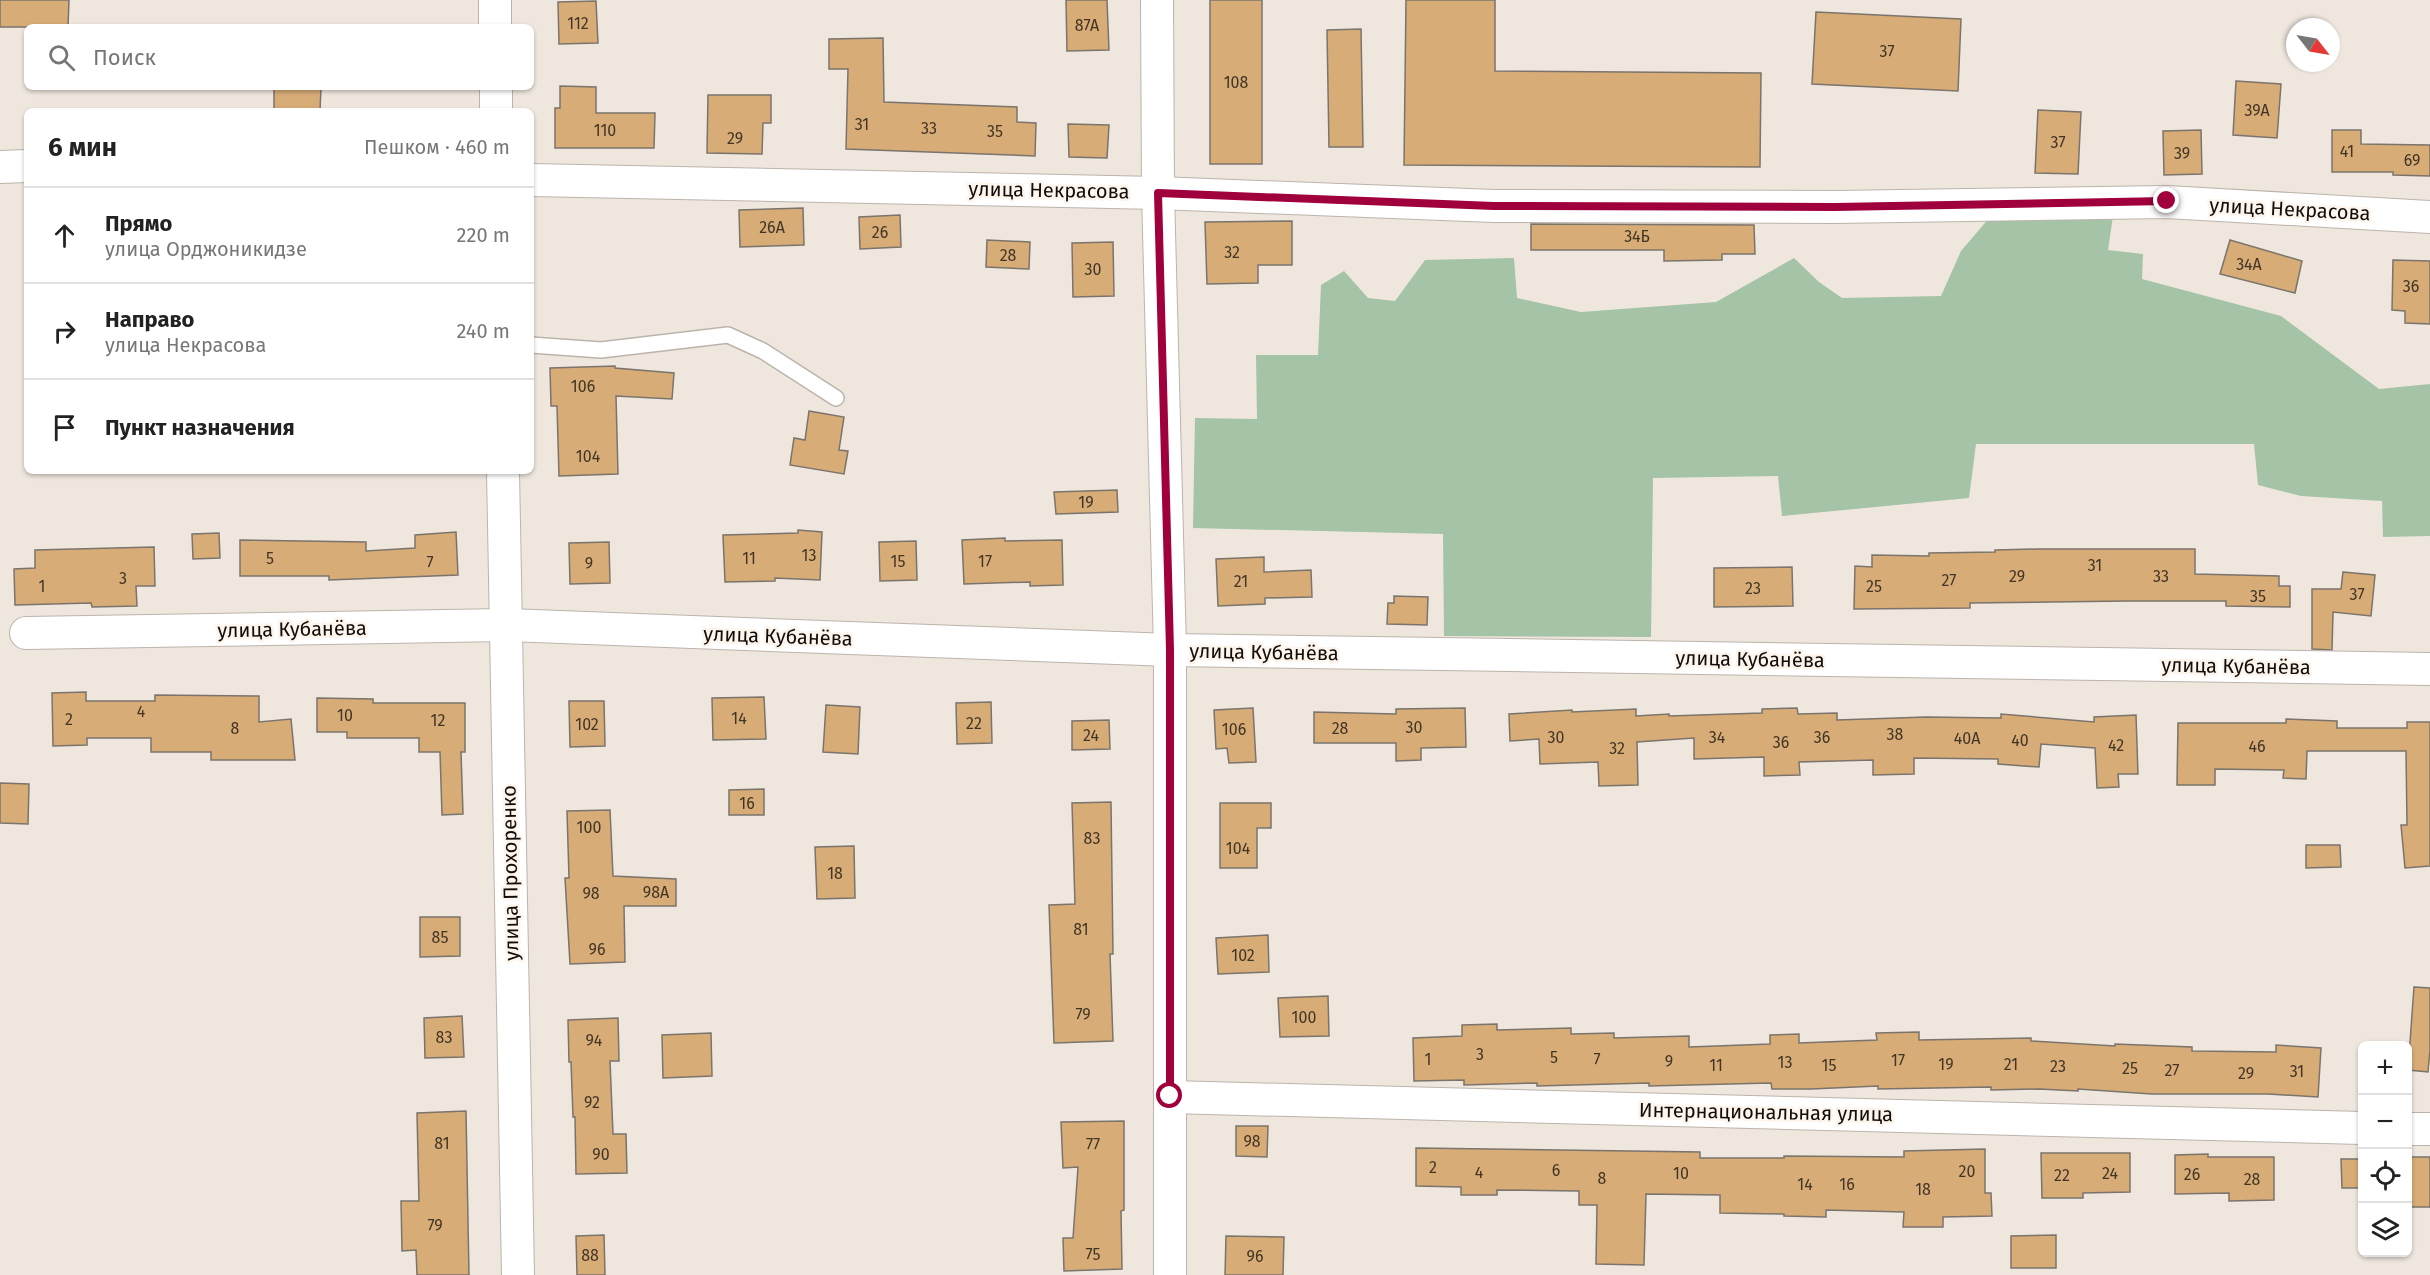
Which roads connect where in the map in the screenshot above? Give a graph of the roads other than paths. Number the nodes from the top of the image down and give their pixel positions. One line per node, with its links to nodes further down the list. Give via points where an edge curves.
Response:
1 (495, 0): 3 (street)
2 (1157, 0): 9 (street)
3 (495, 24)
4 (495, 90): 5 (street)
5 (496, 108)
6 (0, 166): 7 (street)
7 (24, 166)
8 (534, 180): 9 (street, улица Некрасова)
9 (1158, 193): 10 (street, улица Некрасова, via 1494,206 1835,207 2167,201); 16 (street)
10 (2430, 217)
11 (534, 345): 12 (lane, via 601,350 728,335 763,351)
12 (836, 399)
13 (503, 474): 14 (street, улица Прохоренко)
14 (505, 625): 15 (street, улица Кубанёва); 16 (street, улица Кубанёва); 22 (street, улица Прохоренко)
15 (26, 633)
16 (1170, 650): 17 (street, улица Кубанёва); 18 (street)
17 (2430, 669)
18 (1170, 1096): 19 (street, Интернациональная улица); 23 (street)
19 (2358, 1128)
20 (2412, 1129): 21 (street)
21 (2430, 1129)
22 (518, 1275)
23 (1170, 1275)

